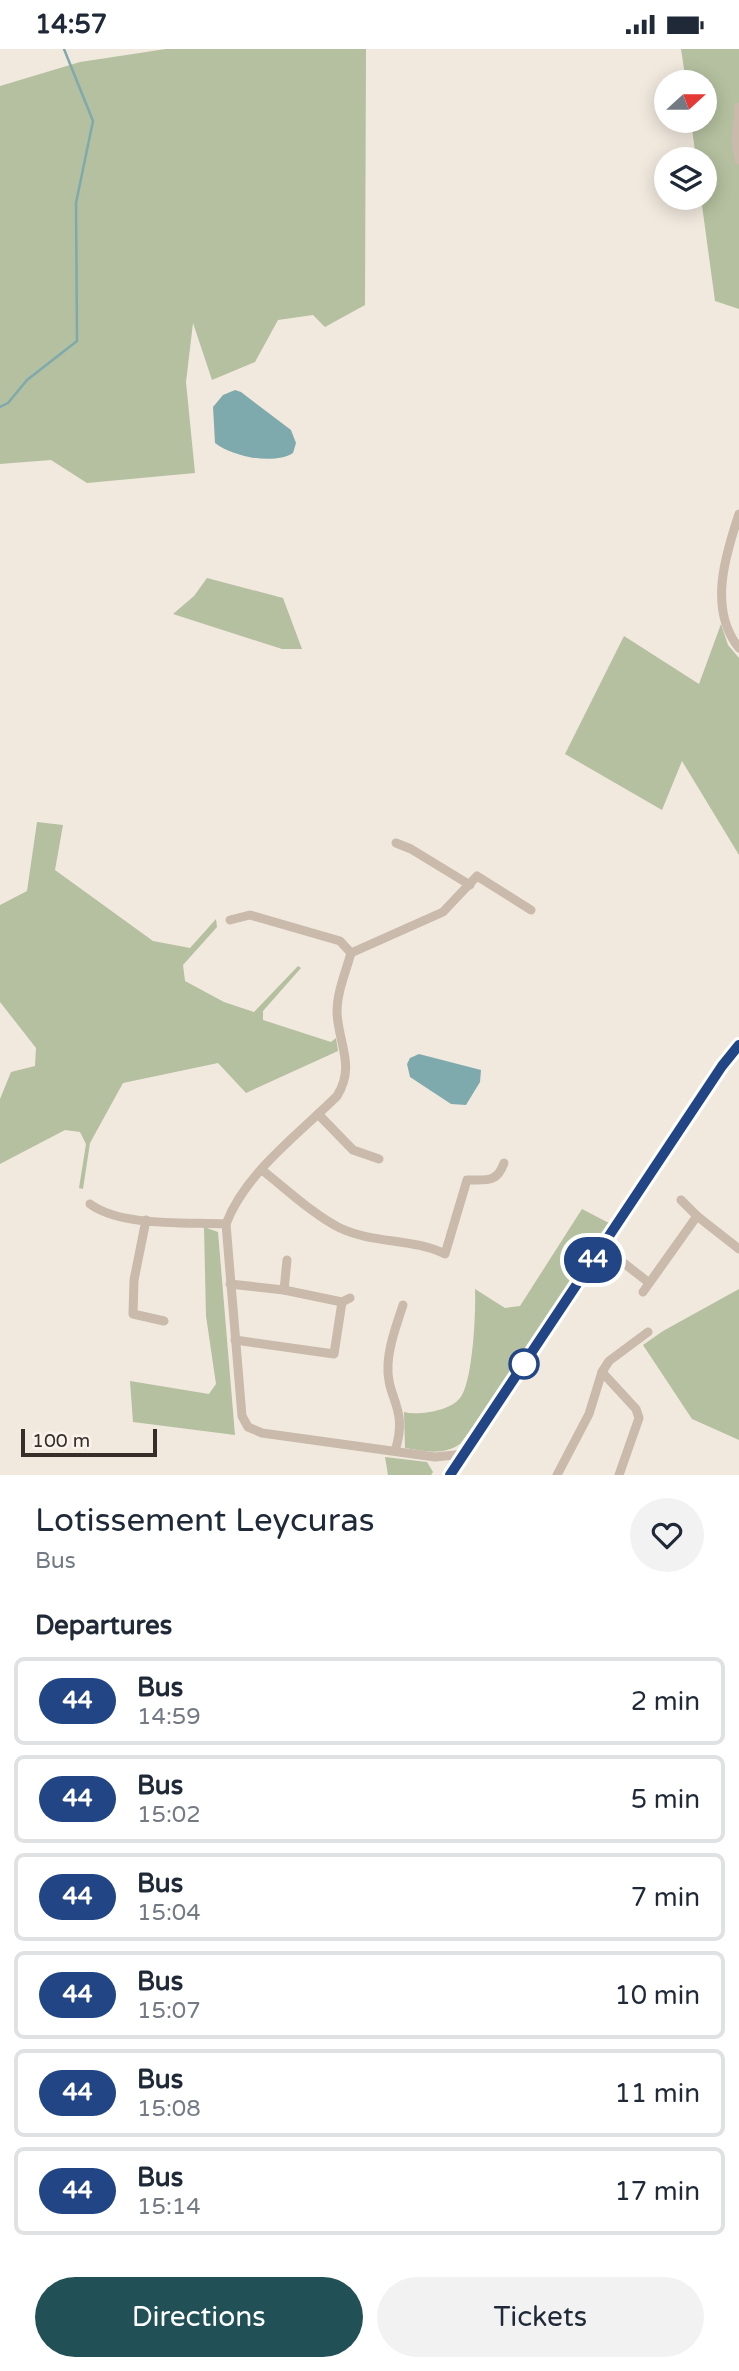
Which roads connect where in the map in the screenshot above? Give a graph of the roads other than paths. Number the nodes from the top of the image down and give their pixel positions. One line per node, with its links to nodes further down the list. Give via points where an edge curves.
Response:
1 (739, 107): 2 (street)
2 (739, 160)
3 (739, 514): 4 (street, via 724,569 722,602)
4 (739, 648)
5 (396, 843): 6 (street)
6 (470, 885): 7 (street, via 477,876); 9 (street, via 443,912)
7 (531, 910)
8 (230, 920): 9 (street, via 250,915 340,941)
9 (351, 953): 11 (street, via 337,1010 346,1051 344,1085)
10 (739, 1046): 20 (street)
11 (318, 1114): 12 (street, via 353,1150); 14 (street)
12 (379, 1159)
13 (504, 1163): 14 (street, via 493,1180 467,1180 445,1254 339,1228)
14 (262, 1170): 19 (street, via 235,1202)
15 (681, 1200): 17 (street)
16 (90, 1204): 18 (street, via 103,1214)
17 (696, 1216): 21 (street); 23 (street)
18 (146, 1220): 19 (street); 28 (street, via 134,1280 133,1314)
19 (226, 1224): 24 (street)
20 (602, 1246): 23 (street); 33 (street)
21 (739, 1249)
22 (286, 1260): 25 (street)
23 (648, 1282): 26 (street)
24 (230, 1284): 25 (street); 30 (street)
25 (284, 1290): 30 (street, via 346,1300 334,1354)
26 (643, 1291)
27 (403, 1305): 32 (street, via 388,1366 400,1413 401,1433)
28 (164, 1321)
29 (648, 1332): 31 (street, via 609,1361)
30 (235, 1340): 32 (street, via 242,1416 248,1427 262,1433)
31 (602, 1372): 36 (street, via 586,1422); 37 (street, via 639,1418)
32 (395, 1451): 34 (street)
33 (464, 1454): 34 (street); 35 (street)
34 (435, 1457): 35 (street)
35 (450, 1475)
36 (557, 1475)
37 (619, 1475)

